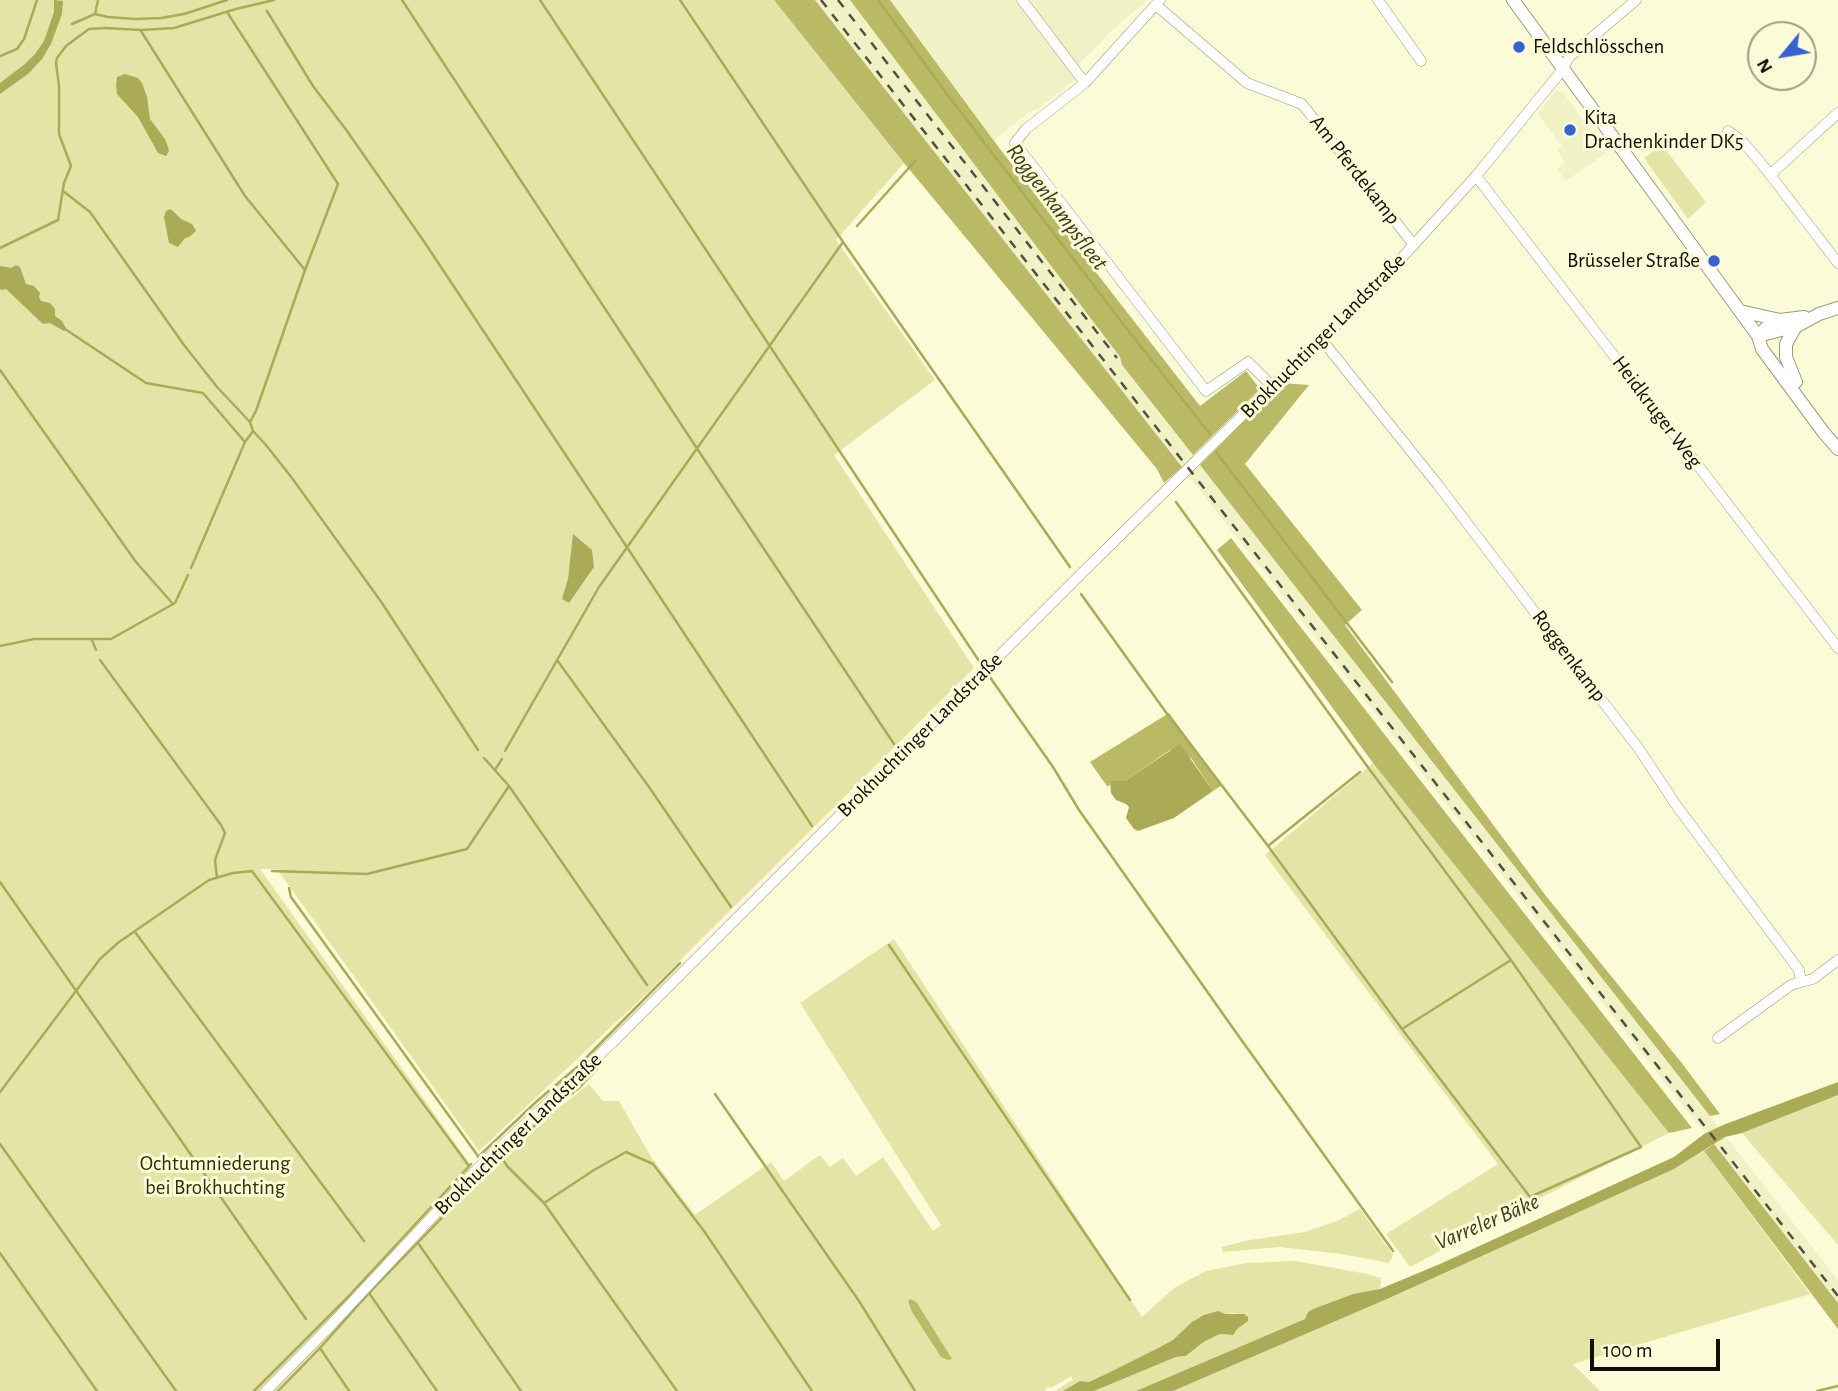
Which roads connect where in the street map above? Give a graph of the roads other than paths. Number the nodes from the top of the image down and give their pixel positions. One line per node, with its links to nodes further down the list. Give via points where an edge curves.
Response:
1 (1022, 0): 8 (street)
2 (1378, 0): 6 (street)
3 (1513, 0): 7 (main road)
4 (1636, 0): 7 (street, Brokhuchtinger Landstraße, via 1569,57)
5 (1158, 3): 8 (street); 13 (street, Am Pferdekamp, via 1247,83 1302,104)
6 (1421, 61)
7 (1563, 69): 12 (street, Brokhuchtinger Landstraße); 16 (main road)
8 (1086, 83): 23 (street, via 1026,128 1014,143 1206,391 1248,362)
9 (1838, 113): 11 (street)
10 (1728, 131): 11 (street)
11 (1771, 174): 14 (street)
12 (1476, 176): 13 (street, Brokhuchtinger Landstraße); 25 (street, Heidkruger Weg)
13 (1414, 245): 21 (street, Brokhuchtinger Landstraße)
14 (1838, 263)
15 (1838, 308): 17 (main road)
16 (1740, 311): 18 (main road); 20 (main road)
17 (1819, 314): 18 (main road); 19 (main road)
18 (1780, 320): 20 (main road)
19 (1797, 326): 20 (main road); 22 (main road, via 1786,344)
20 (1758, 336): 22 (main road); 24 (main road, via 1762,349)
21 (1322, 340): 23 (street, Brokhuchtinger Landstraße); 27 (street, Roggenkamp, via 1639,749 1799,970)
22 (1796, 382): 24 (main road)
23 (1272, 386): 29 (street, Brokhuchtinger Landstraße, via 620,1036 479,1167)
24 (1834, 444)
25 (1838, 648)
26 (1838, 961): 27 (street)
27 (1801, 982): 28 (street)
28 (1718, 1038)
29 (266, 1391)

